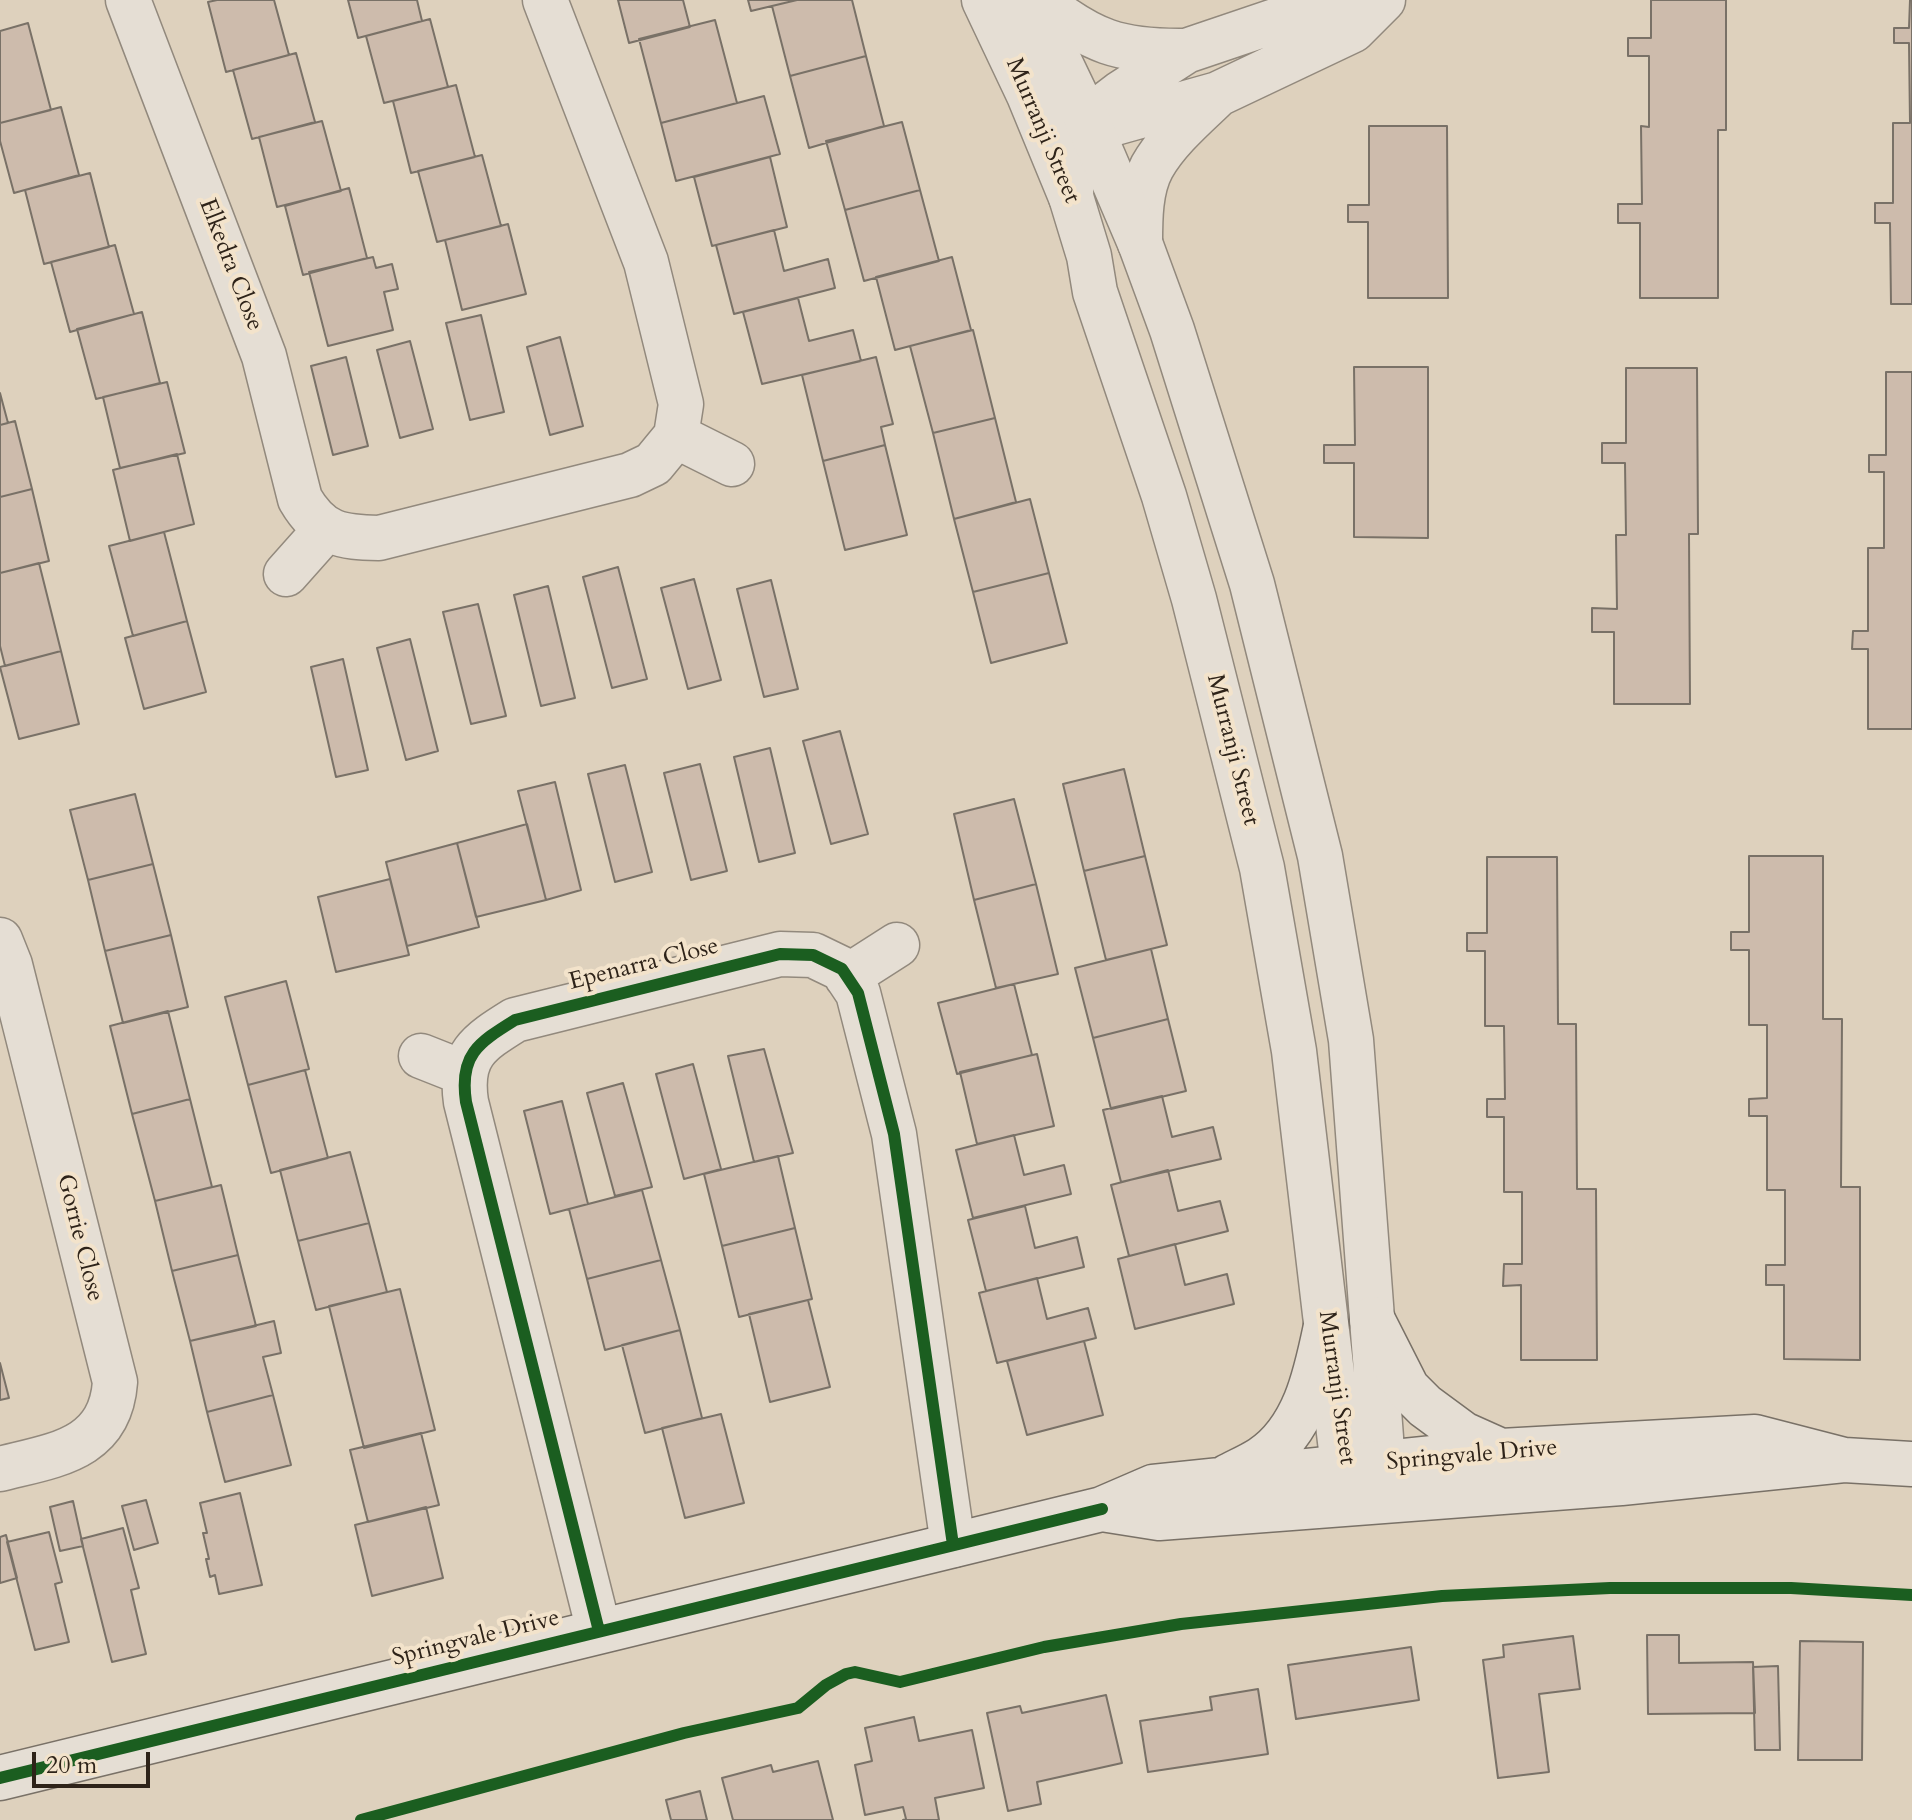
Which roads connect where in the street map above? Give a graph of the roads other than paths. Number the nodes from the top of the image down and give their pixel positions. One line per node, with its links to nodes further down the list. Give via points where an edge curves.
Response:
1 (128, 0): 16 (street, Elkedra Close, via 264,356 300,499)
2 (545, 0): 14 (street, via 646,262 681,404)
3 (984, 0): 10 (street, Murranji Street)
4 (1030, 0): 11 (street, Murranji Street)
5 (1039, 0): 8 (street, via 1103,43 1144,52)
6 (1337, 0): 8 (street)
7 (1383, 0): 9 (street, via 1353,30)
8 (1186, 51): 11 (street)
9 (1218, 94): 11 (street, via 1115,123); 13 (street, via 1182,128 1151,169 1141,207)
10 (1029, 95): 11 (street); 12 (street, Murranji Street)
11 (1087, 119): 12 (street, via 1072,160); 13 (street, Murranji Street)
12 (1071, 197): 24 (street, Murranji Street, via 1095,292 1194,599 1262,868 1294,1051)
13 (1140, 243): 23 (street, Murranji Street, via 1252,584 1320,856 1351,1040)
14 (676, 436): 15 (street); 16 (street, via 653,464 630,475 379,538 346,537)
15 (732, 464)
16 (326, 529): 17 (street)
17 (286, 574)
18 (0, 940): 28 (street, Gorrie Close, via 115,1382 114,1403 104,1424 87,1440 64,1453)
19 (897, 945): 20 (street)
20 (847, 977): 22 (street, Epenarra Close, via 842,969 813,955 780,954 515,1020 483,1040); 32 (street, via 858,993 894,1134)
21 (421, 1056): 22 (street)
22 (464, 1073): 33 (street, via 466,1102)
23 (1372, 1319): 25 (street, via 1407,1388 1463,1434); 29 (street, Murranji Street)
24 (1326, 1326): 29 (street, Murranji Street); 30 (street, via 1316,1372 1291,1429 1263,1458)
25 (1501, 1451): 26 (street, Springvale Drive, via 1755,1437); 29 (street, Springvale Drive)
26 (1844, 1460): 27 (street, Springvale Drive); 29 (street, Springvale Drive, via 1651,1481)
27 (1912, 1464)
28 (0, 1469)
29 (1365, 1477): 30 (street, Springvale Drive); 31 (street, Springvale Drive, via 1159,1518)
30 (1222, 1480): 31 (street, Springvale Drive, via 1153,1487)
31 (1102, 1509): 32 (street, Springvale Drive)
32 (953, 1545): 33 (street, Springvale Drive)
33 (599, 1631): 34 (street, Springvale Drive)
34 (0, 1778)

